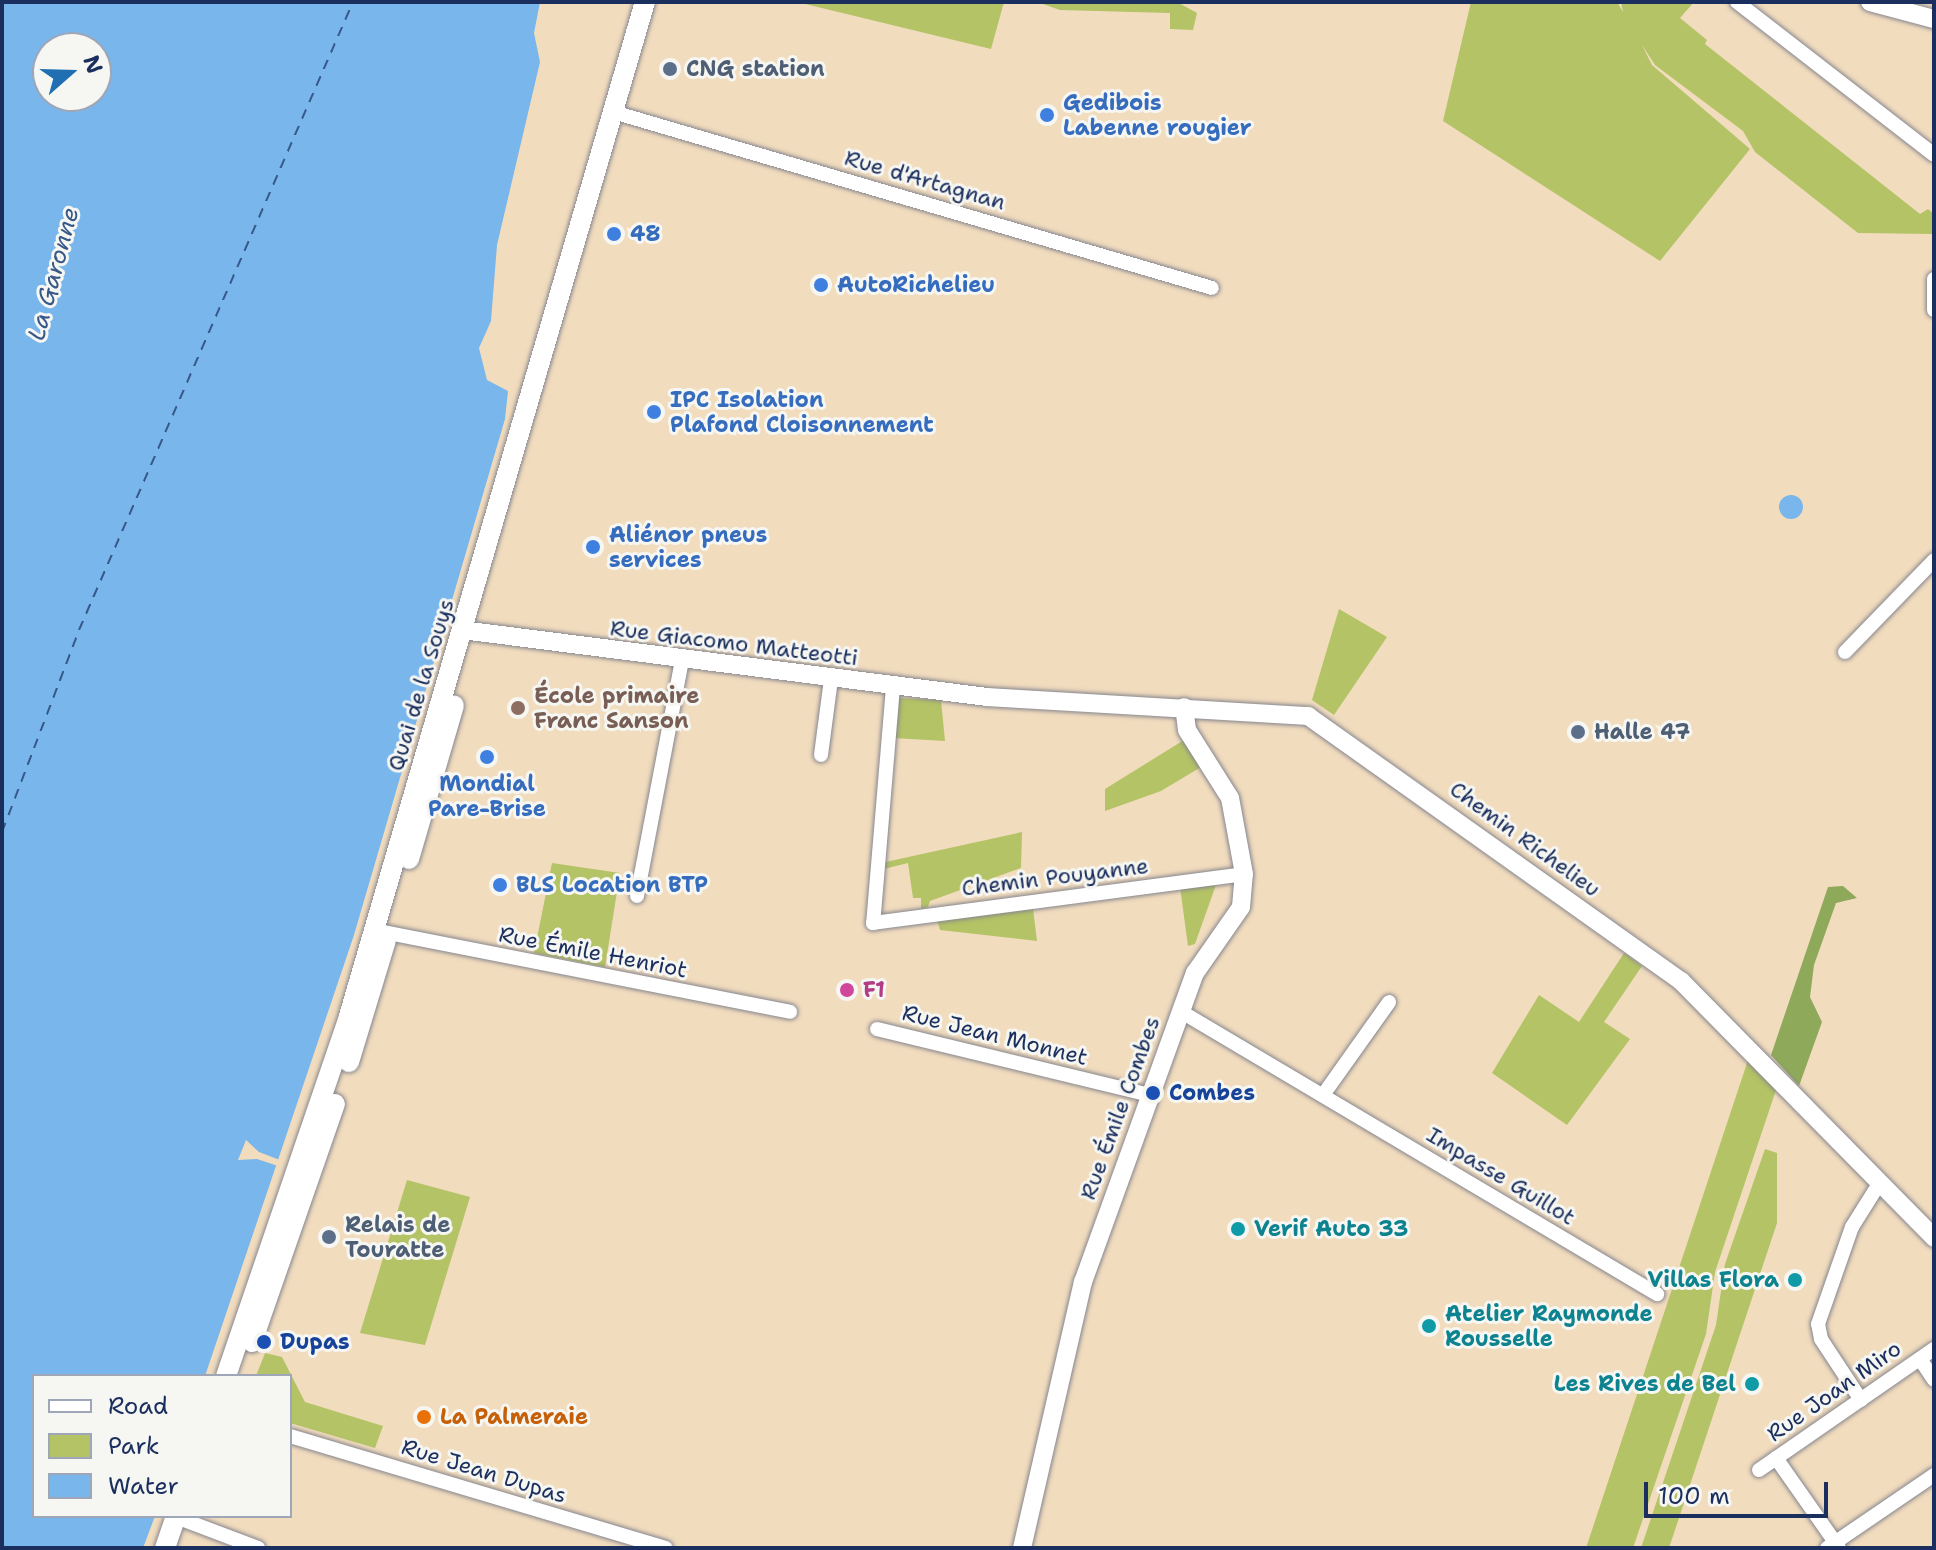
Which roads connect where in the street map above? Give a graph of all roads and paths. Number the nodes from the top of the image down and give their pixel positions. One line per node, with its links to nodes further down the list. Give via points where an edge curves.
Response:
1 (645, 2): 6 (main road, Quai de la Souys)
2 (658, 2): 6 (main road, Quai de la Souys)
3 (1737, 2): 7 (street)
4 (1870, 2): 5 (street)
5 (1934, 19)
6 (619, 114): 9 (street, Rue d'Artagnan); 12 (main road, Quai de la Souys)
7 (1934, 155)
8 (1934, 279): 10 (street)
9 (1212, 288)
10 (1934, 310)
11 (1934, 560): 13 (street)
12 (468, 632): 14 (street, Rue Giacomo Matteotti); 22 (main road, Quai de la Souys)
13 (1845, 652)
14 (682, 661): 15 (street, Rue Giacomo Matteotti); 21 (street)
15 (831, 679): 16 (street, Rue Giacomo Matteotti); 19 (street)
16 (893, 687): 17 (street, Rue Giacomo Matteotti); 20 (street, Chemin Pouyanne, via 873,923)
17 (987, 697): 18 (street, Chemin Richelieu)
18 (1184, 707): 20 (street, Rue Émile Combes, via 1187,730 1230,798); 29 (street, Chemin Richelieu, via 1296,712 1320,722 1681,981)
19 (821, 755)
20 (1244, 874): 24 (street, Rue Émile Combes, via 1237,918 1195,973)
21 (637, 896)
22 (380, 932): 25 (street, Rue Émile Henriot); 34 (main road, Quai de la Souys); 35 (main road, Quai de la Souys, via 329,1122)
23 (1389, 1002): 28 (street)
24 (1180, 1011): 27 (street, Rue Émile Combes); 28 (street, Impasse Guillot)
25 (790, 1012)
26 (877, 1029): 27 (street, Rue Jean Monnet)
27 (1150, 1095): 48 (street, Rue Émile Combes, via 1083,1282)
28 (1323, 1095): 31 (street, Impasse Guillot)
29 (1879, 1184): 30 (street, Chemin Richelieu); 37 (street, via 1852,1227 1818,1324 1821,1339)
30 (1934, 1238)
31 (1657, 1294)
32 (1934, 1349): 33 (street, Rue Joan Miro)
33 (1920, 1359): 36 (street); 37 (street, Rue Joan Miro)
34 (227, 1374)
35 (241, 1374)
36 (1934, 1380)
37 (1861, 1400): 39 (street, Rue Joan Miro)
38 (292, 1437): 47 (street, Rue Jean Dupas)
39 (1776, 1458): 40 (street, Rue Joan Miro); 43 (street)
40 (1759, 1470)
41 (1934, 1475): 43 (street)
42 (183, 1518): 44 (main road); 45 (main road); 46 (street)
43 (1834, 1546)
44 (165, 1548)
45 (179, 1548)
46 (258, 1548)
47 (666, 1548)
48 (1022, 1548)

